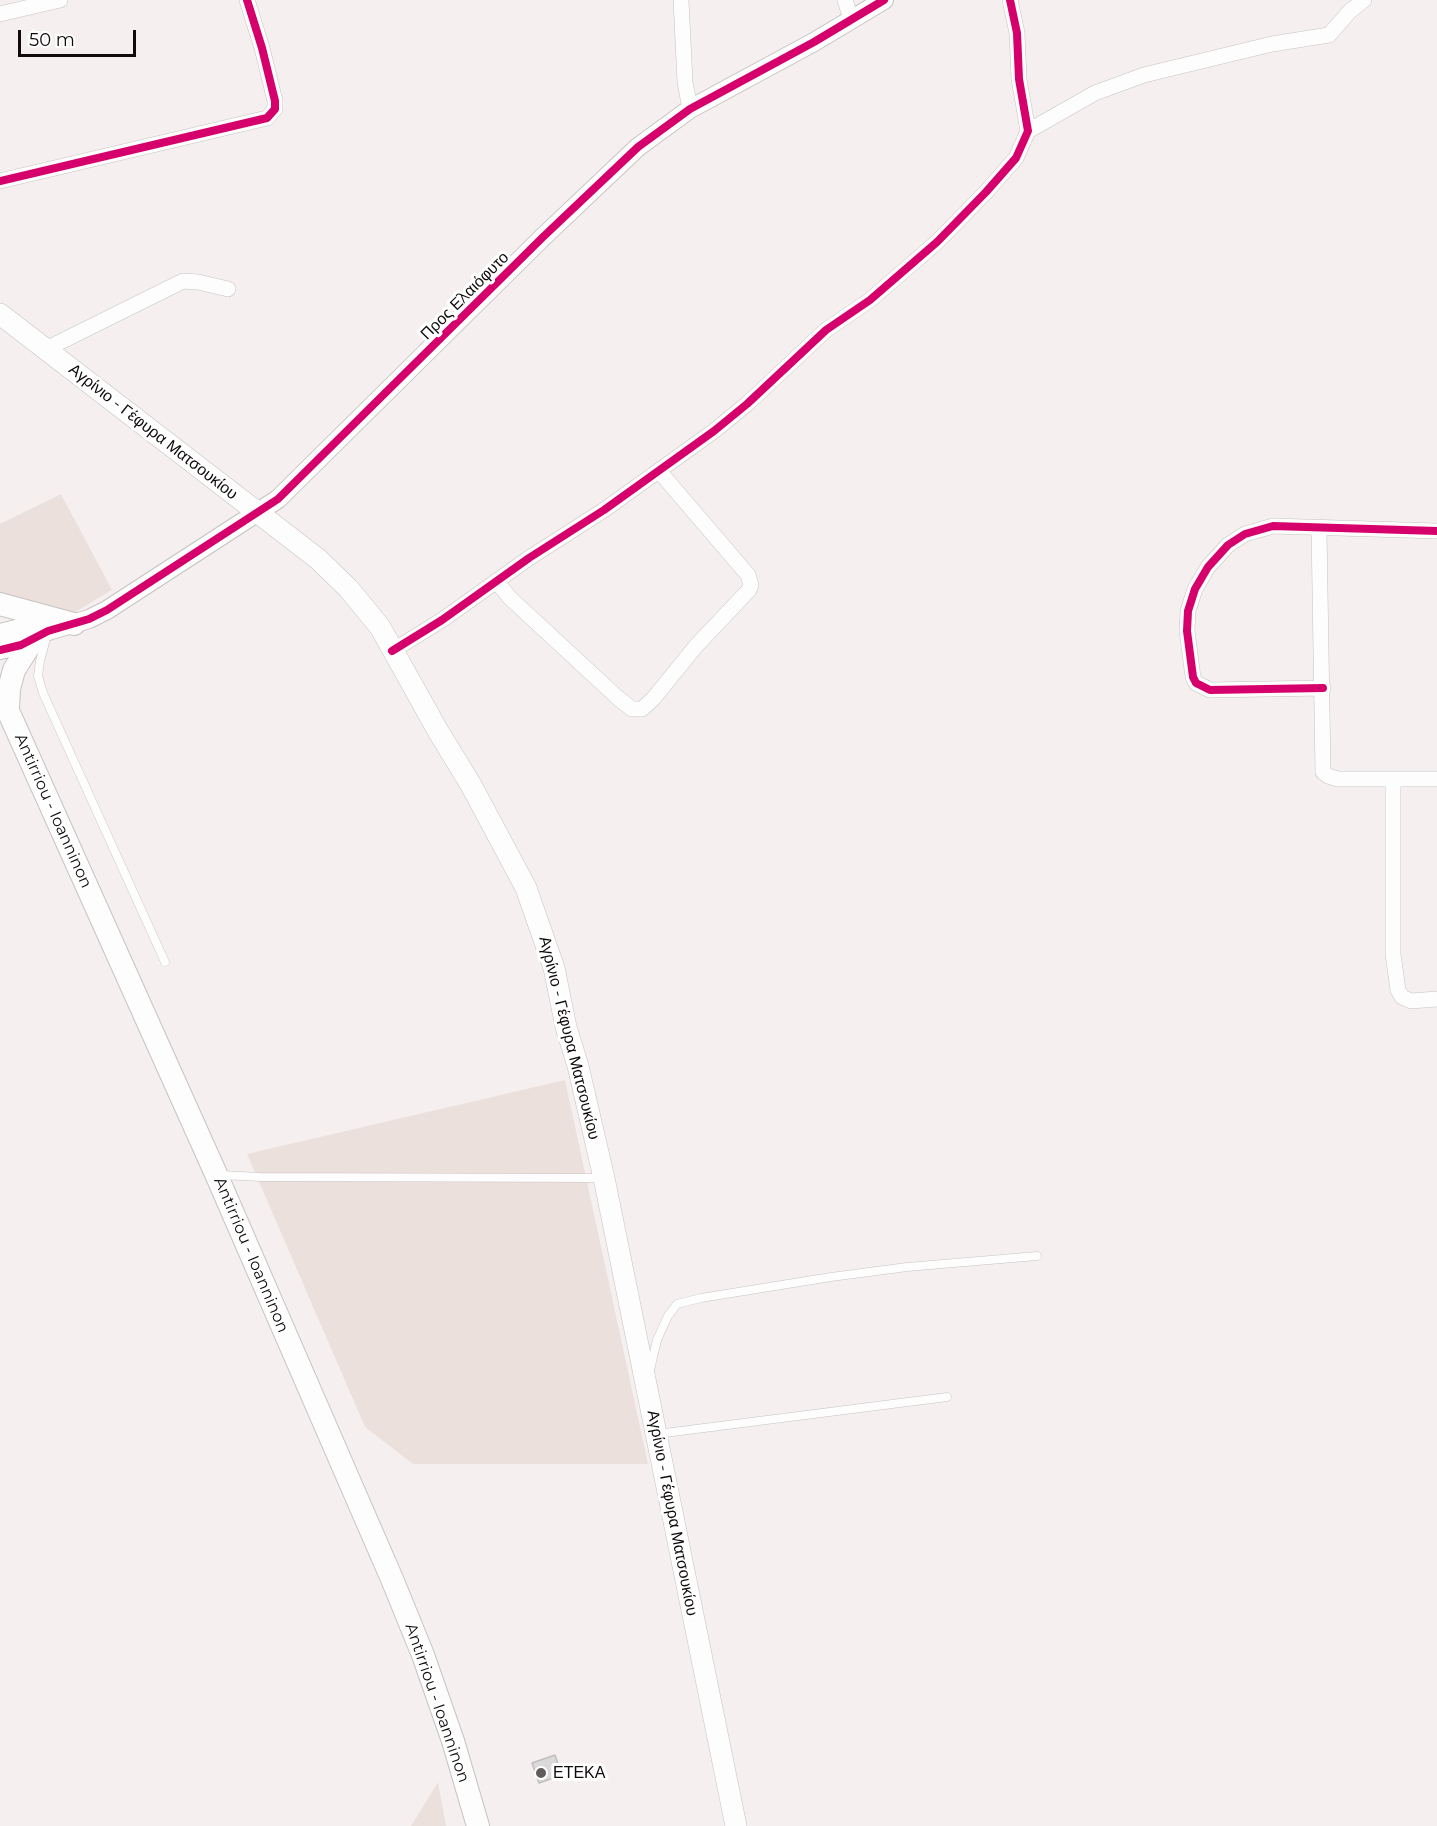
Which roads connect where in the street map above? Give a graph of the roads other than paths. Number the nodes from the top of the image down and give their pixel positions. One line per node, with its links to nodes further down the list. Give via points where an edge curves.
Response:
1 (60, 0): 8 (street)
2 (247, 0): 12 (street, via 275,102 275,109 267,118)
3 (681, 0): 10 (street, via 684,76)
4 (845, 0): 9 (street)
5 (884, 0): 9 (street, Προς Ελαιόφυτο)
6 (1010, 0): 11 (street)
7 (1364, 0): 11 (street, via 1329,35 1272,44 1144,75 1095,93)
8 (0, 14)
9 (851, 19): 10 (street, Προς Ελαιόφυτο)
10 (690, 108): 17 (street, Προς Ελαιόφυτο, via 606,177 296,483)
11 (1028, 131): 16 (street, via 1016,158 937,242 870,300 826,330 747,404)
12 (0, 181)
13 (228, 290): 15 (street, via 183,281)
14 (0, 314): 15 (main road, Αγρίνιο - Γέφυρα Ματσουκίου)
15 (46, 349): 17 (main road, Αγρίνιο - Γέφυρα Ματσουκίου)
16 (659, 471): 20 (street); 20 (street, via 748,575 751,585 642,710 632,709 618,698)
17 (258, 513): 22 (street, Προς Ελαιόφυτο, via 107,610); 26 (main road, Αγρίνιο - Γέφυρα Ματσουκίου, via 318,559 348,588 380,627)
18 (1319, 529): 19 (street); 27 (street); 27 (street, via 1273,526 1245,534 1228,545 1208,567 1195,590 1187,631 1193,676 1200,687)
19 (1437, 531)
20 (496, 581): 26 (street)
21 (0, 604): 22 (main road)
22 (74, 624): 24 (street, Προς Ελαιόφυτο)
23 (0, 633): 24 (street, via 20,628)
24 (40, 636): 25 (street, Προς Ελαιόφυτο); 28 (main road, via 14,670); 31 (lane, via 38,676 43,693)
25 (0, 650)
26 (392, 651): 34 (main road, Αγρίνιο - Γέφυρα Ματσουκίου, via 510,855 536,911 554,968)
27 (1323, 688): 29 (street, via 1323,772 1338,779)
28 (4, 700): 33 (main road, Antirriou - Ioanninon)
29 (1393, 779): 30 (street); 32 (street, via 1393,954 1398,990 1411,1001)
30 (1437, 779)
31 (165, 962)
32 (1437, 999)
33 (216, 1174): 34 (lane, via 260,1178); 39 (main road, Antirriou - Ioanninon, via 412,1626)
34 (604, 1178): 36 (main road, Αγρίνιο - Γέφυρα Ματσουκίου)
35 (1037, 1256): 36 (lane, via 831,1277 677,1304 657,1340)
36 (646, 1386): 38 (main road, Αγρίνιο - Γέφυρα Ματσουκίου)
37 (947, 1397): 38 (lane)
38 (655, 1434): 40 (main road, Αγρίνιο - Γέφυρα Ματσουκίου)
39 (478, 1826)
40 (736, 1826)

